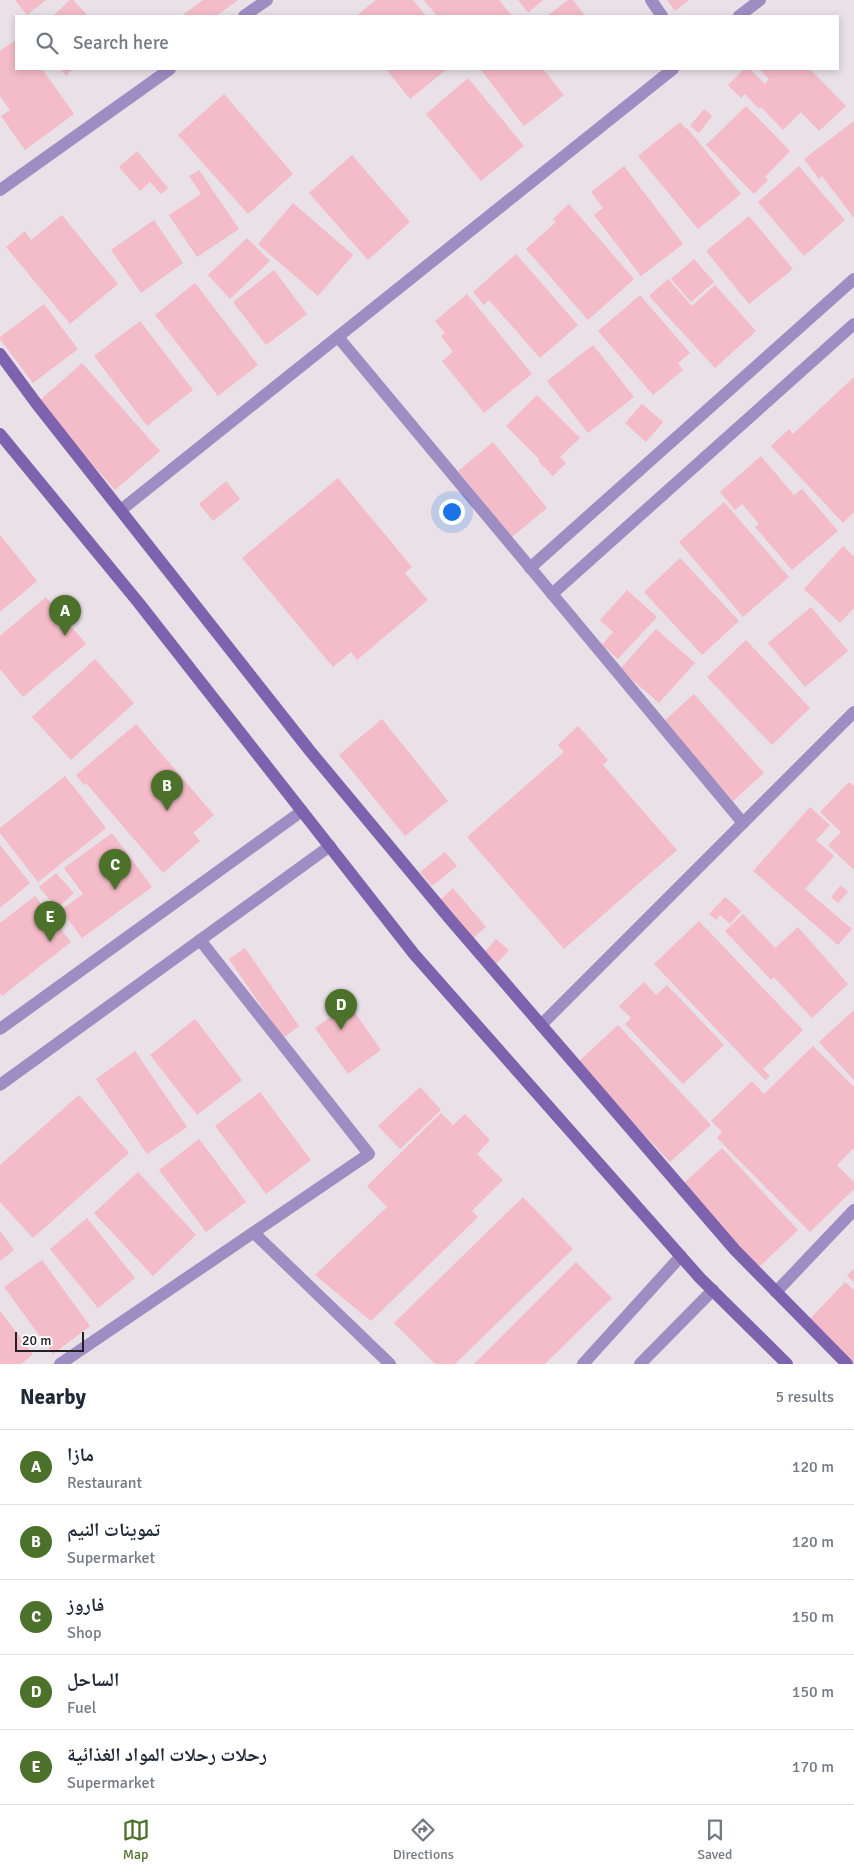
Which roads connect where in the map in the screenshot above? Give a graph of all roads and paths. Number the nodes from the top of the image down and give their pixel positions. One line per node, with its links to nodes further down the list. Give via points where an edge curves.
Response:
1 (267, 0): 4 (street)
2 (651, 0): 5 (street)
3 (760, 0): 6 (street)
4 (245, 15)
5 (661, 15)
6 (740, 15)
7 (169, 70): 9 (street)
8 (672, 70): 12 (street)
9 (0, 190)
10 (854, 279): 16 (street)
11 (854, 324): 17 (street)
12 (338, 337): 15 (street); 16 (street)
13 (0, 354): 15 (main road)
14 (0, 434): 19 (main road, via 138,602)
15 (120, 510): 23 (main road, via 310,751)
16 (530, 568): 17 (street)
17 (552, 594): 20 (street)
18 (854, 712): 20 (street)
19 (302, 811): 21 (main road); 24 (street)
20 (743, 823): 23 (street)
21 (330, 846): 22 (street); 28 (main road, via 414,954)
22 (200, 940): 25 (street); 27 (street, via 369,1154)
23 (542, 1025): 30 (main road, via 735,1250)
24 (0, 1029)
25 (0, 1085)
26 (854, 1210): 30 (street)
27 (254, 1233): 31 (street); 32 (street)
28 (680, 1256): 29 (main road); 33 (street)
29 (713, 1290): 34 (street); 35 (main road)
30 (776, 1292): 36 (main road)
31 (60, 1364)
32 (390, 1364)
33 (583, 1364)
34 (640, 1364)
35 (787, 1364)
36 (847, 1364)

